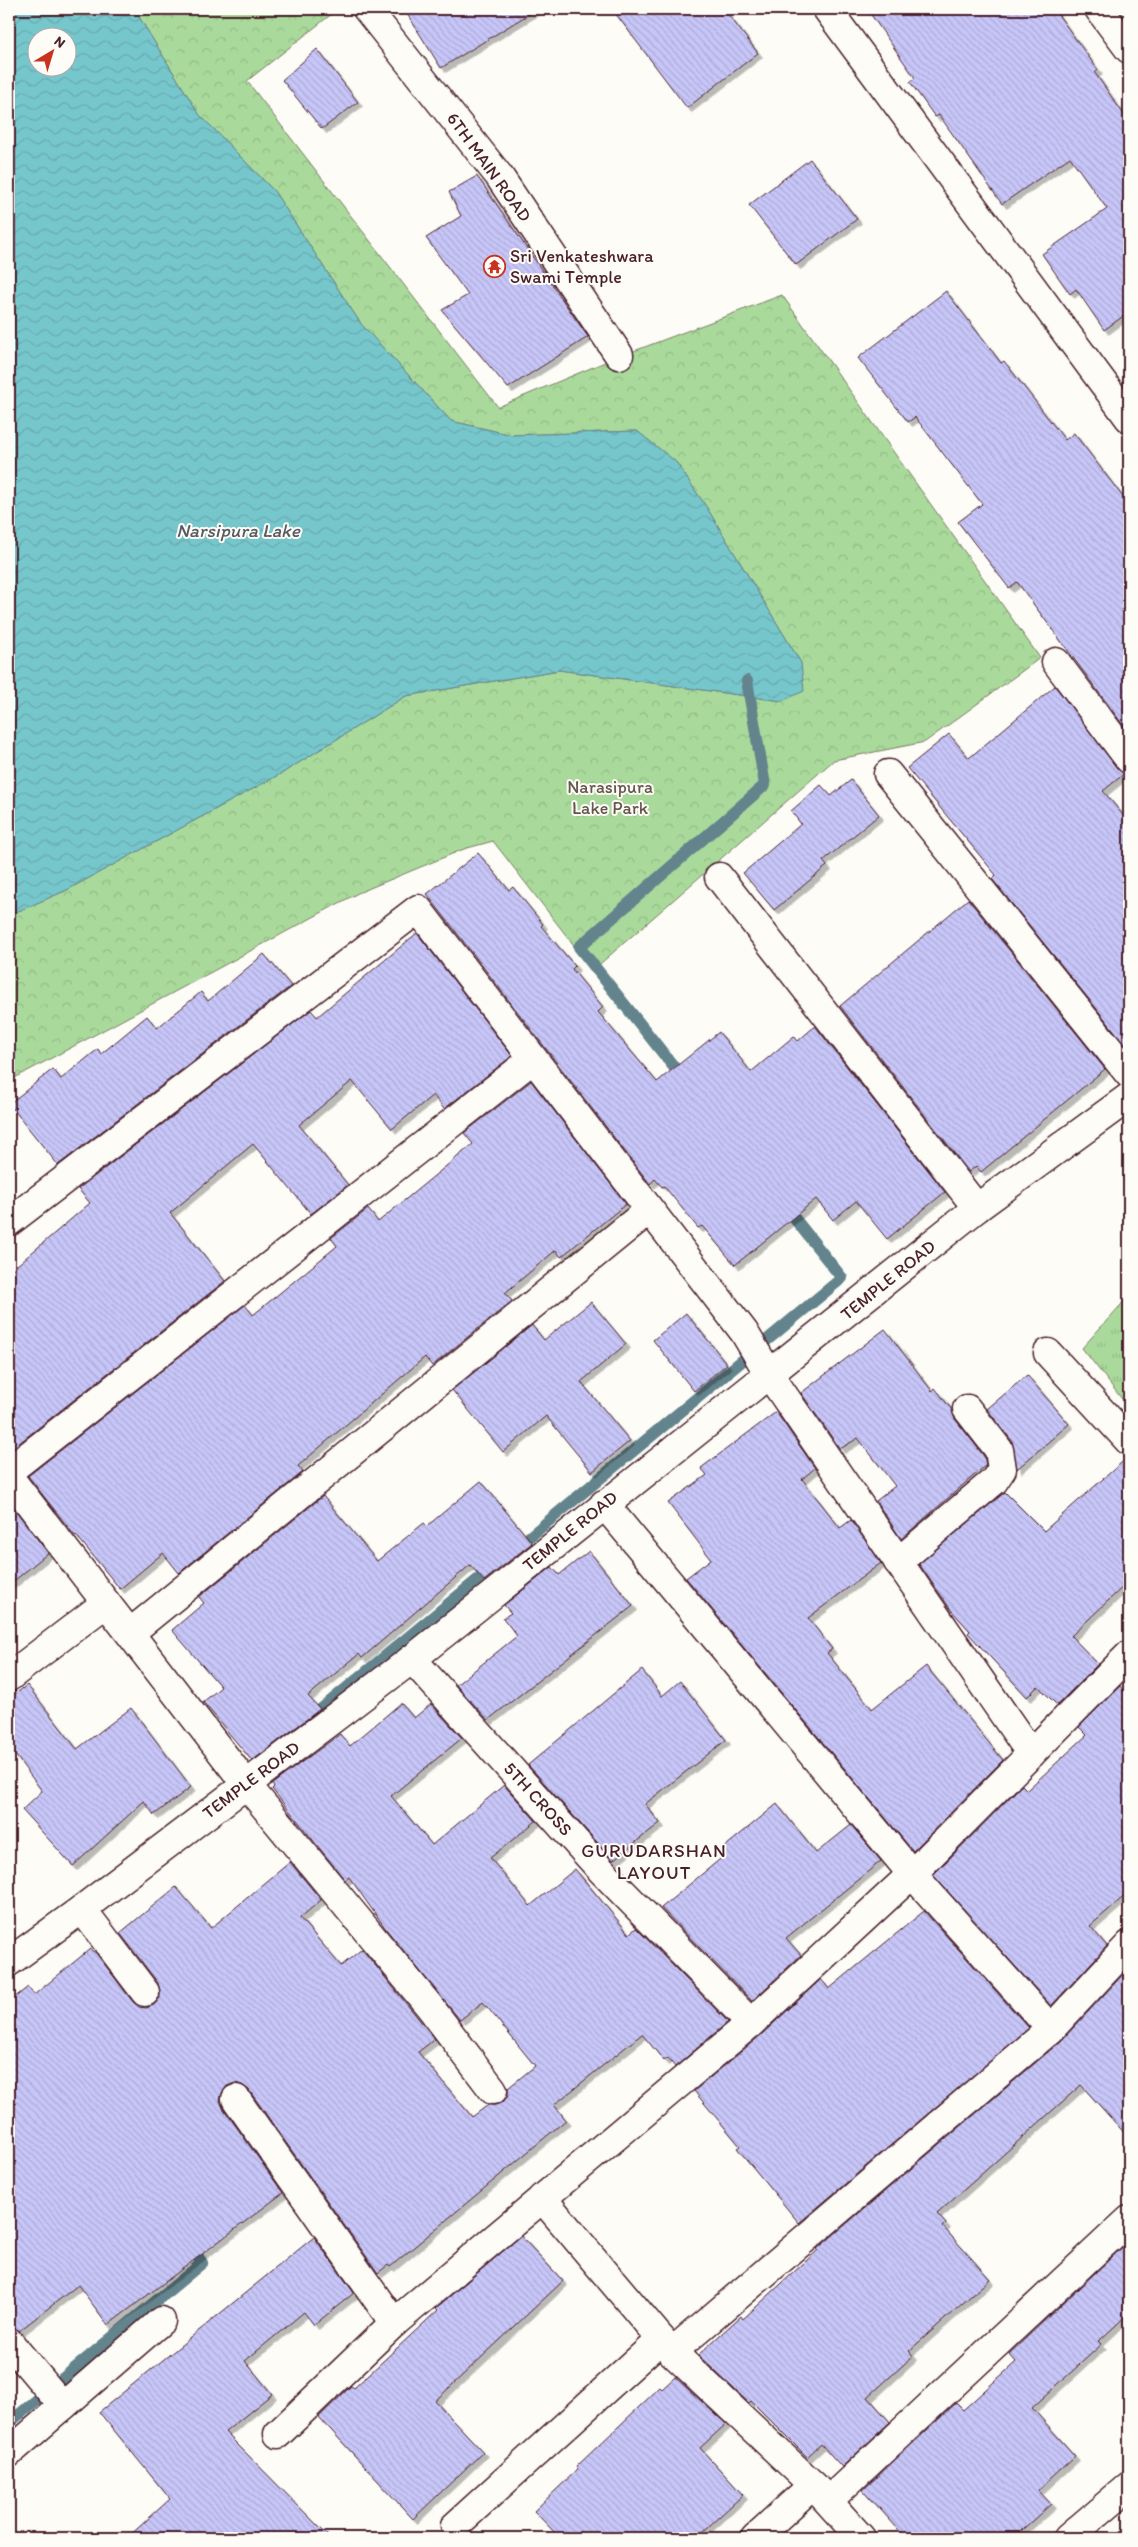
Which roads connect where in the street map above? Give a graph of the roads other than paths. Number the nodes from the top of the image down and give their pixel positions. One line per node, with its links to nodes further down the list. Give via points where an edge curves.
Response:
1 (367, 9): 5 (street, 6TH MAIN ROAD, via 499,176)
2 (827, 9): 6 (street)
3 (1099, 9): 4 (street)
4 (1129, 49)
5 (619, 355)
6 (1129, 418)
7 (1056, 662): 8 (street)
8 (1129, 760)
9 (888, 774): 12 (street)
10 (718, 877): 14 (street)
11 (533, 1059): 15 (street); 16 (street, via 418,909); 21 (street)
12 (1129, 1074)
13 (1129, 1097): 14 (street, TEMPLE ROAD)
14 (978, 1208): 18 (street, TEMPLE ROAD)
15 (650, 1210): 18 (street, via 744,1332); 26 (street)
16 (9, 1222)
17 (1048, 1353): 20 (street)
18 (766, 1369): 23 (street, TEMPLE ROAD); 24 (street)
19 (968, 1410): 24 (street, via 999,1450 1002,1469 994,1482)
20 (1129, 1441)
21 (9, 1471)
22 (9, 1478): 25 (street)
23 (604, 1504): 28 (street, TEMPLE ROAD); 32 (street)
24 (898, 1562): 30 (street)
25 (106, 1603): 26 (street); 29 (street)
26 (130, 1633): 31 (street)
27 (1129, 1655): 30 (street)
28 (412, 1658): 31 (street, TEMPLE ROAD); 37 (street, 5TH CROSS, via 602,1871)
29 (9, 1677)
30 (1031, 1754): 32 (street)
31 (246, 1784): 33 (street, TEMPLE ROAD); 39 (street, via 430,2007)
32 (912, 1874): 37 (street); 38 (street)
33 (82, 1909): 35 (street, TEMPLE ROAD); 36 (street)
34 (1129, 1945): 38 (street)
35 (9, 1962)
36 (145, 1992)
37 (751, 2023): 41 (street)
38 (1052, 2029): 46 (street)
39 (493, 2090)
40 (236, 2099): 44 (street)
41 (542, 2198): 44 (street); 46 (street)
42 (1129, 2220): 51 (street)
43 (161, 2321): 47 (street)
44 (394, 2323): 48 (street)
45 (9, 2342): 47 (street)
46 (666, 2346): 51 (street); 52 (street)
47 (62, 2405): 49 (street)
48 (278, 2434)
49 (9, 2454)
50 (1129, 2486): 55 (street)
51 (821, 2493): 53 (street); 54 (street)
52 (455, 2526)
53 (755, 2538)
54 (861, 2538)
55 (1068, 2538)

